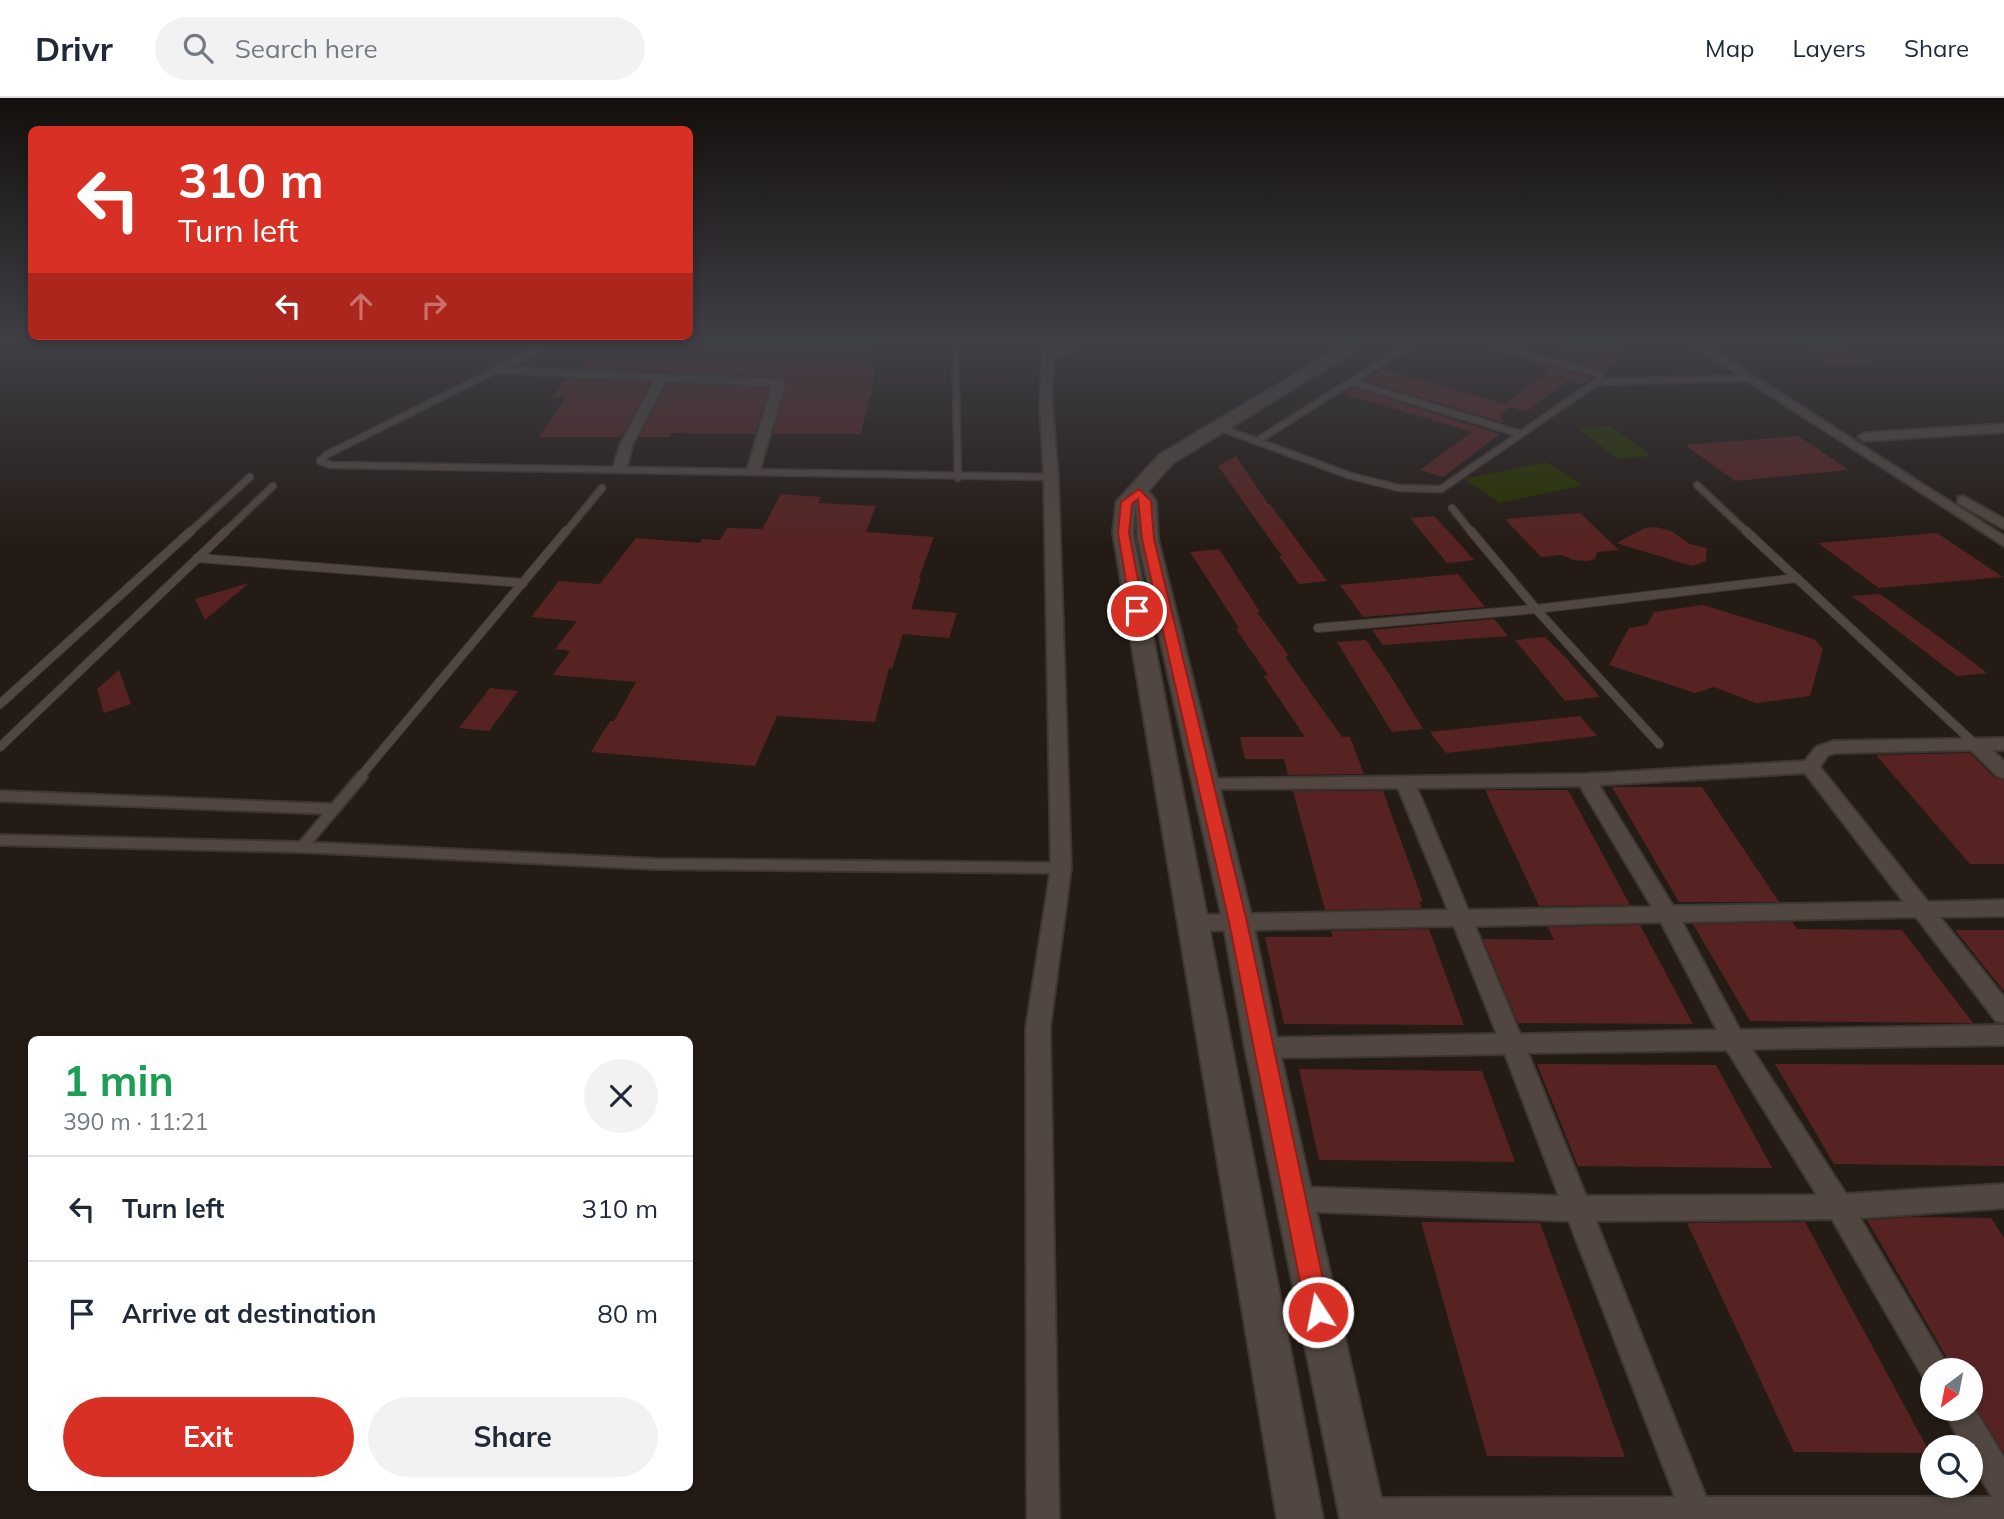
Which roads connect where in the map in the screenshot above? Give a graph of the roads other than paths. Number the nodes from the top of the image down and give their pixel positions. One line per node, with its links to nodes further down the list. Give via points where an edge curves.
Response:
1 (413, 411): 17 (lane, via 320,461 331,465)
2 (644, 411): 17 (street)
3 (771, 411): 18 (street)
4 (956, 411): 21 (lane)
5 (1047, 411): 20 (street)
6 (1245, 411): 12 (main road)
7 (1304, 411): 16 (lane)
8 (1449, 411): 14 (lane)
9 (1552, 411): 14 (lane)
10 (1801, 411): 28 (street)
11 (1823, 411): 15 (street)
12 (1219, 427): 16 (lane); 25 (main road, via 1166,458)
13 (2004, 428): 15 (street)
14 (1521, 433): 16 (lane, via 1441,489 1424,490 1351,476)
15 (1864, 437): 27 (street)
16 (1257, 441)
17 (620, 468): 18 (lane)
18 (754, 470): 21 (lane)
19 (250, 477): 34 (lane)
20 (1051, 477): 21 (lane); 48 (street)
21 (958, 478)
22 (1697, 485): 30 (lane)
23 (273, 486): 29 (lane)
24 (602, 488): 31 (lane)
25 (1139, 493): 42 (main road, via 1146,501 1148,539); 54 (main road, via 1126,502 1124,533)
26 (1452, 508): 32 (lane)
27 (2004, 525)
28 (2004, 542)
29 (197, 558): 31 (lane); 38 (lane)
30 (1797, 578): 32 (lane); 36 (lane)
31 (523, 583): 45 (lane)
32 (1536, 609): 33 (lane); 35 (lane)
33 (1318, 628)
34 (0, 704)
35 (1659, 744)
36 (1976, 744): 37 (street); 39 (street, via 1834,747 1822,751); 40 (street)
37 (2004, 744)
38 (0, 747)
39 (1810, 767): 41 (street); 50 (street)
40 (2004, 772)
41 (1586, 780): 43 (street); 51 (street)
42 (1206, 783): 43 (street); 53 (main road)
43 (1406, 783): 52 (street)
44 (0, 796): 45 (lane)
45 (334, 809): 47 (lane)
46 (0, 839): 47 (lane)
47 (302, 847): 48 (lane, via 655,864)
48 (1060, 868): 70 (street, via 1038,1028)
49 (2004, 908): 50 (street)
50 (1924, 909): 51 (street); 55 (street)
51 (1667, 914): 52 (street); 57 (street)
52 (1459, 916): 53 (street); 58 (street)
53 (1238, 922): 54 (street); 59 (main road)
54 (1192, 923): 71 (main road)
55 (2004, 1014)
56 (2004, 1035): 57 (street)
57 (1734, 1040): 58 (street); 62 (street)
58 (1512, 1042): 59 (street); 63 (street)
59 (1262, 1048): 61 (main road)
60 (2004, 1196): 62 (street)
61 (1295, 1199): 63 (street); 69 (main road)
62 (1839, 1207): 63 (street); 64 (street)
63 (1578, 1209): 68 (street)
64 (1928, 1358)
65 (1965, 1421): 66 (street)
66 (2004, 1488)
67 (2004, 1513): 68 (street)
68 (1698, 1516): 69 (street)
69 (1362, 1517)
70 (1043, 1519)
71 (1300, 1519)

